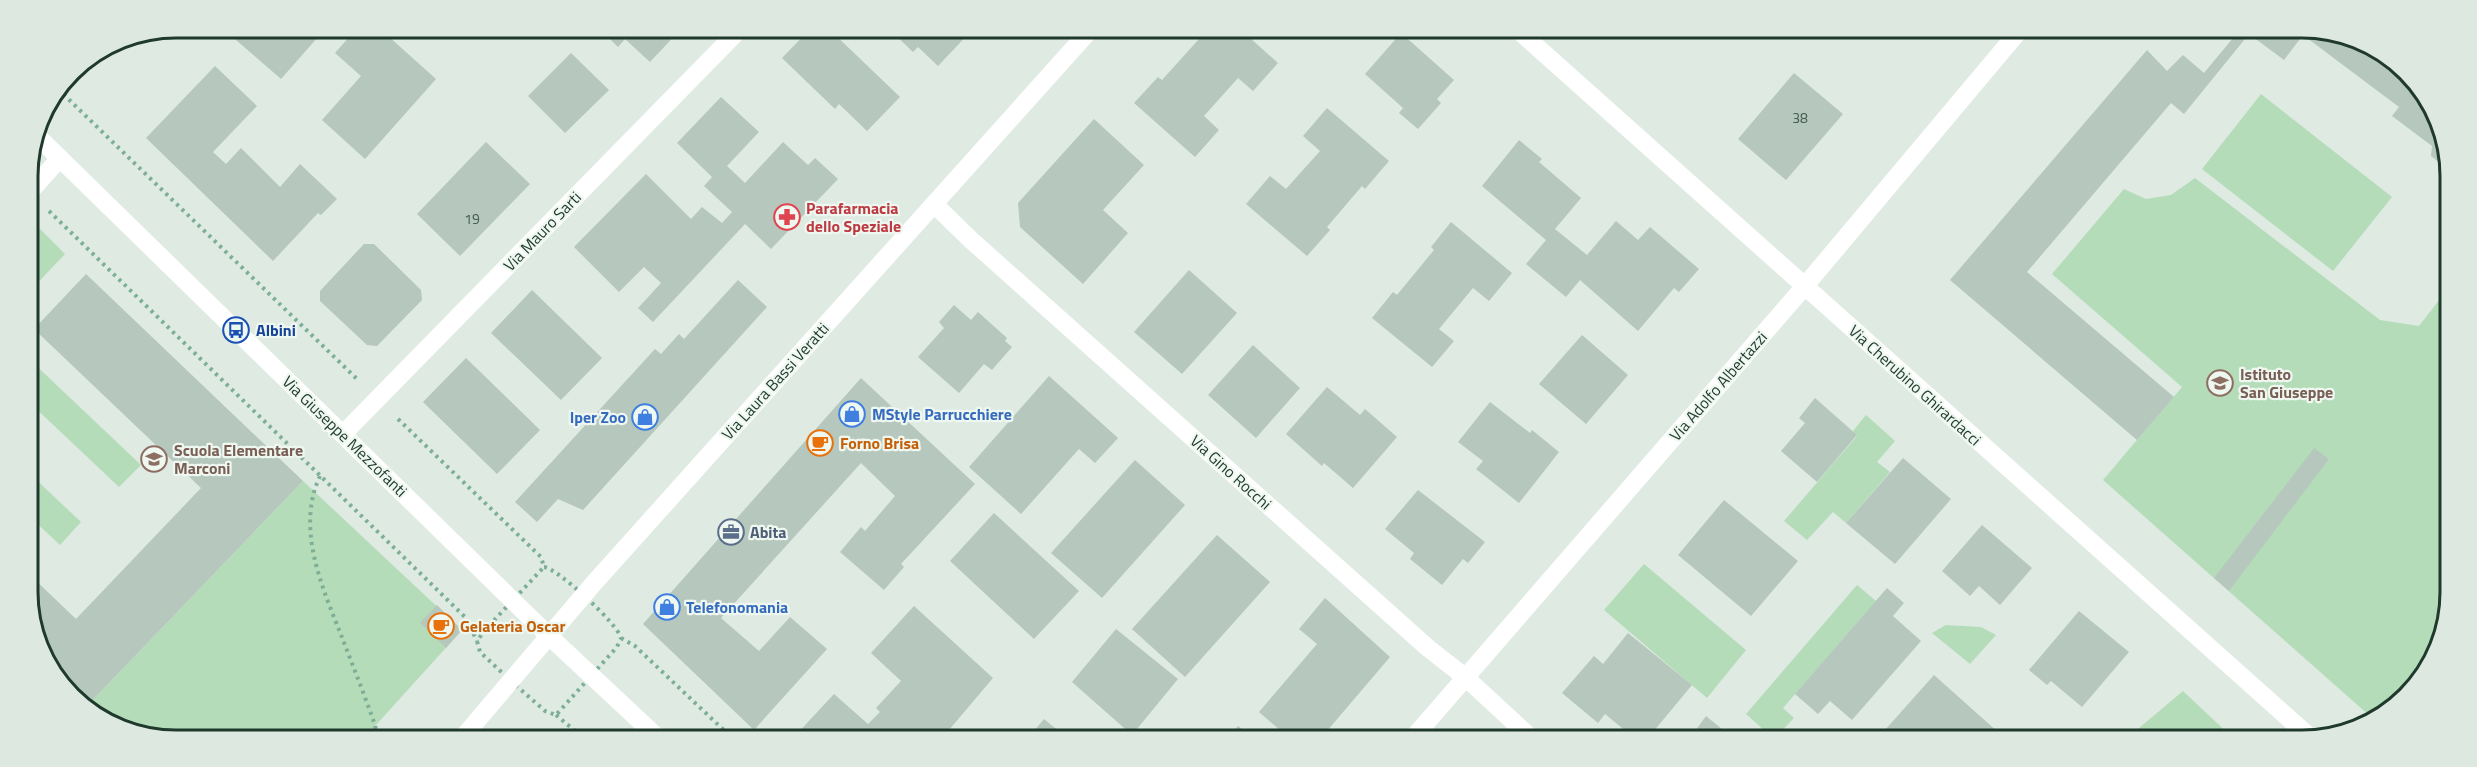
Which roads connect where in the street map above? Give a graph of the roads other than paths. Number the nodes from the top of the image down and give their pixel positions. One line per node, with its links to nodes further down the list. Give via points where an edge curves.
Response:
1 (731, 38): 10 (street, Via Mauro Sarti)
2 (1083, 38): 8 (street, Via Laura Bassi Veratti)
3 (1527, 38): 9 (street, Via Cherubino Ghirardacci)
4 (2013, 38): 9 (street, Via Adolfo Albertazzi)
5 (42, 141): 6 (street, Via Giuseppe Mezzofanti)
6 (60, 158): 7 (street); 10 (street, Via Giuseppe Mezzofanti)
7 (38, 195)
8 (934, 204): 11 (street, Via Laura Bassi Veratti); 12 (street, Via Gino Rocchi)
9 (1804, 288): 12 (street, Via Adolfo Albertazzi); 15 (street, Via Cherubino Ghirardacci)
10 (343, 434): 11 (street, Via Giuseppe Mezzofanti)
11 (549, 636): 16 (street, Via Laura Bassi Veratti); 17 (street, Via Giuseppe Mezzofanti)
12 (1465, 677): 13 (street, Via Adolfo Albertazzi); 14 (street, Via Gino Rocchi)
13 (1420, 729)
14 (1522, 729)
15 (2301, 729)
16 (469, 730)
17 (649, 730)

